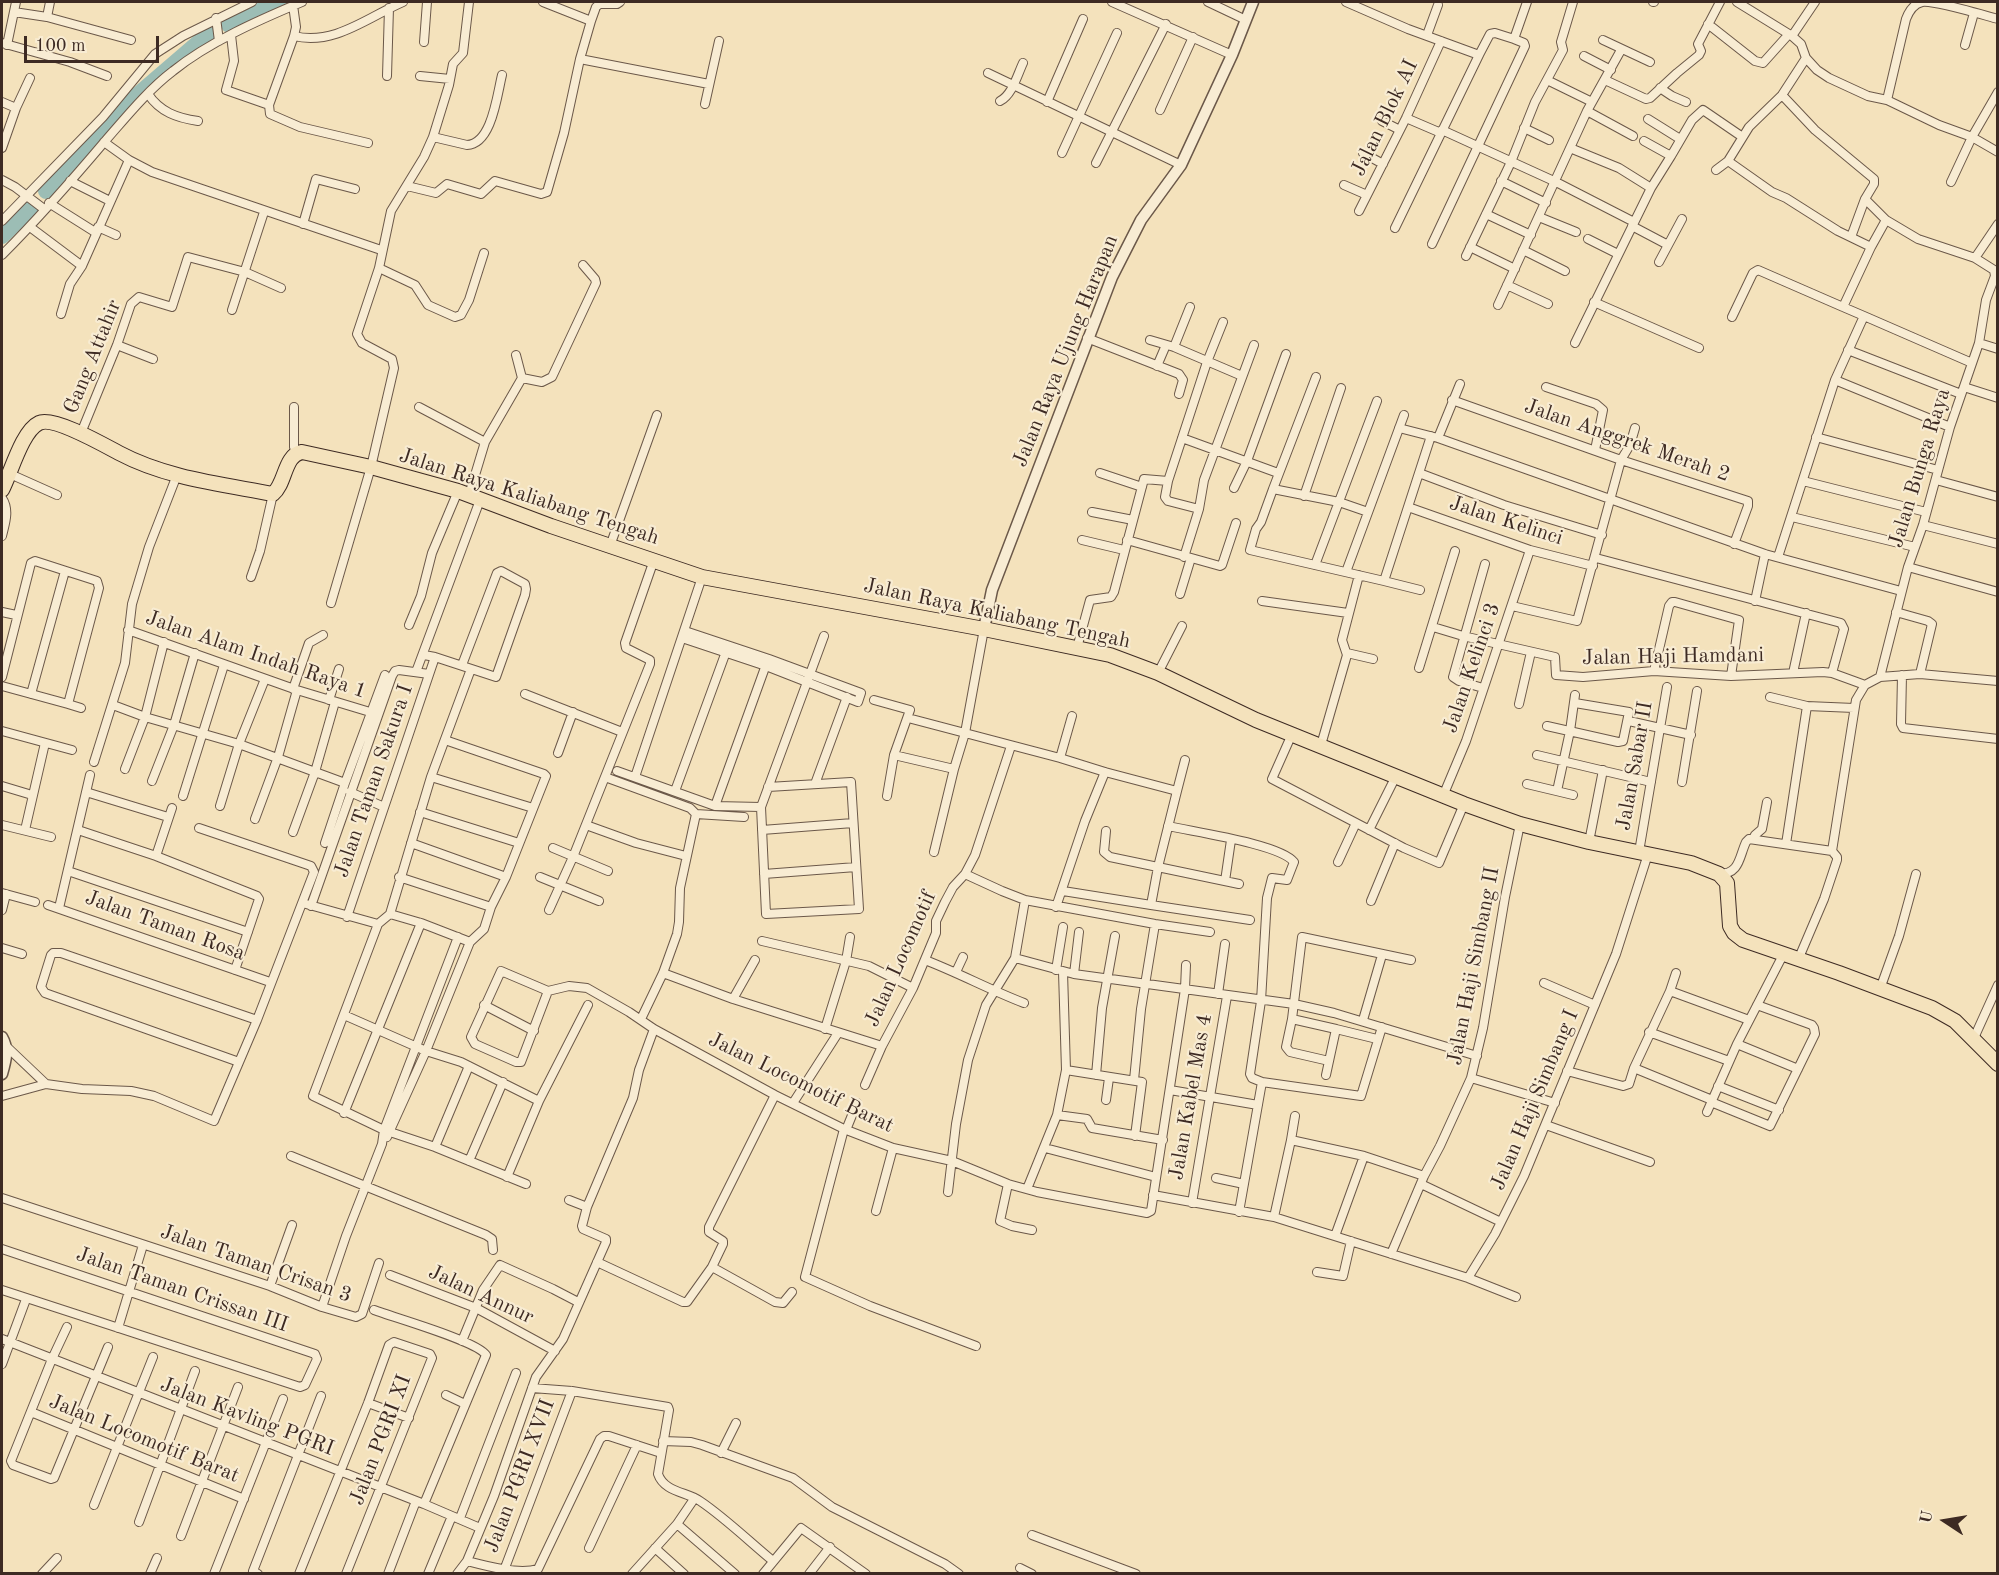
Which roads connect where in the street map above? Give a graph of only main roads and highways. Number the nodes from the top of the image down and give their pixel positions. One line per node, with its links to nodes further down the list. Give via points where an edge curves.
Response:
1 (2, 490): 2 (main road, Jalan Raya Kaliabang Tengah, via 31,428 47,421 81,433 137,462 177,475 273,494 280,487 291,459 302,452 371,467 469,496 702,577 1110,655 1158,673 1256,720 1464,804 1520,824 1691,863 1719,874 1727,883 1730,926 1743,940 1932,1008 1955,1021)
2 (1998, 1064)

